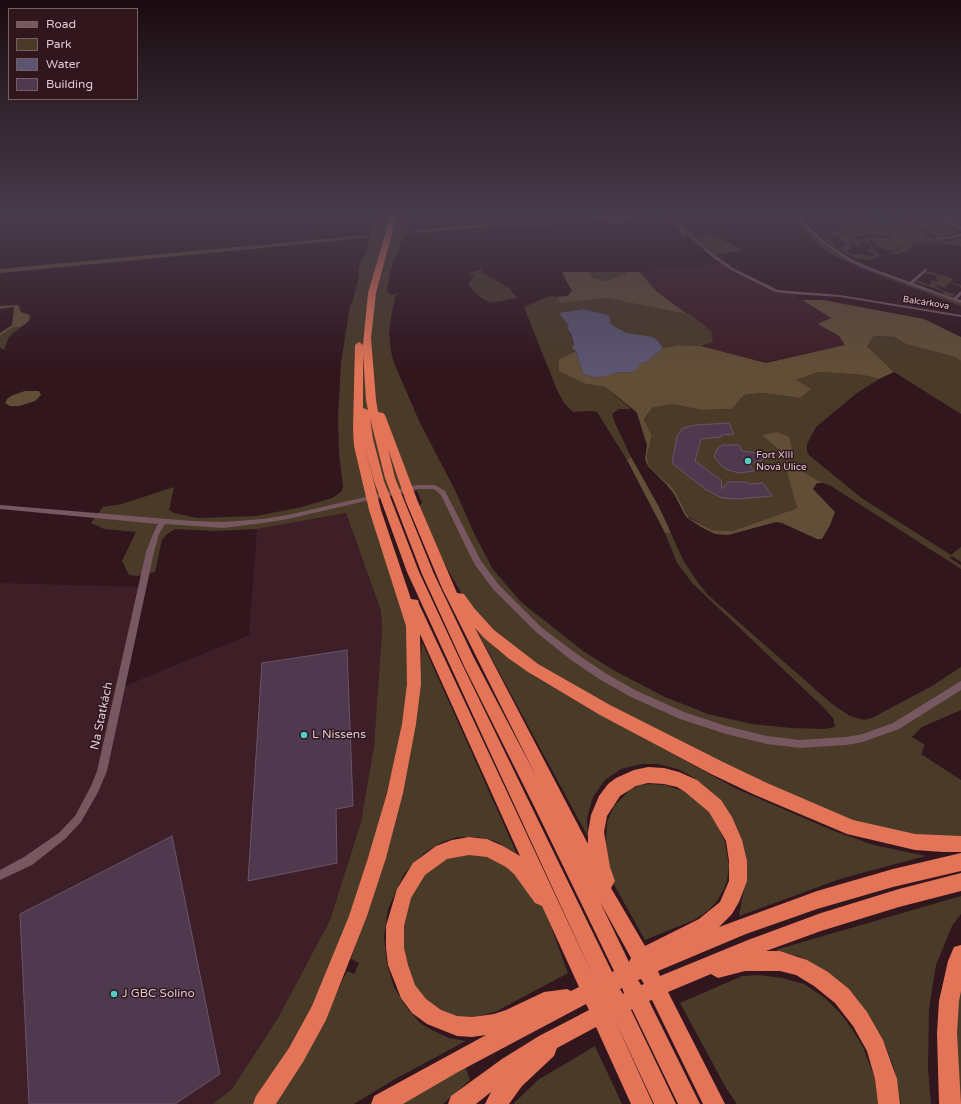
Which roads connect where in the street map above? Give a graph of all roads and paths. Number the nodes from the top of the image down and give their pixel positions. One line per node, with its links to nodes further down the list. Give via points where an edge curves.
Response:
1 (372, 267): 10 (highway)
2 (378, 267): 14 (highway, via 369,310)
3 (728, 267): 11 (street, Balcárkova, via 777,291 840,296)
4 (864, 267): 6 (street)
5 (926, 270): 6 (street)
6 (912, 283): 8 (street)
7 (961, 292): 8 (street)
8 (954, 299): 9 (street)
9 (961, 302)
10 (362, 309)
11 (961, 316)
12 (360, 324): 13 (highway)
13 (359, 378): 15 (highway, via 368,439); 16 (highway, via 358,440 367,484)
14 (369, 384): 15 (highway); 16 (highway, via 402,476)
15 (385, 480): 16 (highway)
16 (393, 506): 19 (highway); 20 (highway); 26 (highway, via 413,572 446,644)
17 (0, 507): 18 (street)
18 (163, 521): 21 (street, via 214,525 263,521 417,487 435,488 443,493 467,543 491,581 539,630 574,657 634,694 683,716 761,739 820,744 862,738 896,726); 24 (street, Na Statkách, via 150,552 102,771 95,789 78,819 62,836 28,861)
19 (430, 547): 22 (highway, via 463,604 489,634 519,658 580,696 730,774 853,828 915,842); 26 (highway)
20 (394, 562): 26 (highway); 34 (highway, via 413,626 415,673 409,724 395,792 358,916 319,1013 296,1055)
21 (961, 685)
22 (961, 844)
23 (961, 862): 28 (highway, via 817,900 726,933)
24 (0, 875)
25 (961, 882): 29 (highway, via 821,922)
26 (595, 919): 28 (highway, via 602,872 597,823 605,802 614,790 634,778 668,777 691,786 715,806 732,835 738,861 735,892 726,908 711,923 652,952); 30 (highway, via 529,879 512,861 497,852 487,848 464,846 435,856 425,863 413,877 396,915 395,948 401,975 408,991 429,1014 452,1025 472,1027 494,1024 544,1002); 32 (highway, via 632,940); 33 (highway); 40 (highway)
27 (961, 954): 44 (highway, via 949,1001 947,1033)
28 (630, 973): 30 (highway)
29 (672, 980): 31 (highway); 43 (highway, via 745,961 780,961 811,972 842,996 860,1019 882,1063)
30 (575, 999): 35 (highway, via 451,1064)
31 (564, 1034): 36 (highway, via 509,1066); 37 (highway, via 515,1079)
32 (685, 1044): 41 (highway); 42 (highway)
33 (635, 1064): 38 (highway); 39 (highway)
34 (264, 1104)
35 (382, 1104)
36 (459, 1104)
37 (496, 1104)
38 (642, 1104)
39 (665, 1104)
40 (689, 1104)
41 (714, 1104)
42 (721, 1104)
43 (889, 1104)
44 (950, 1104)

